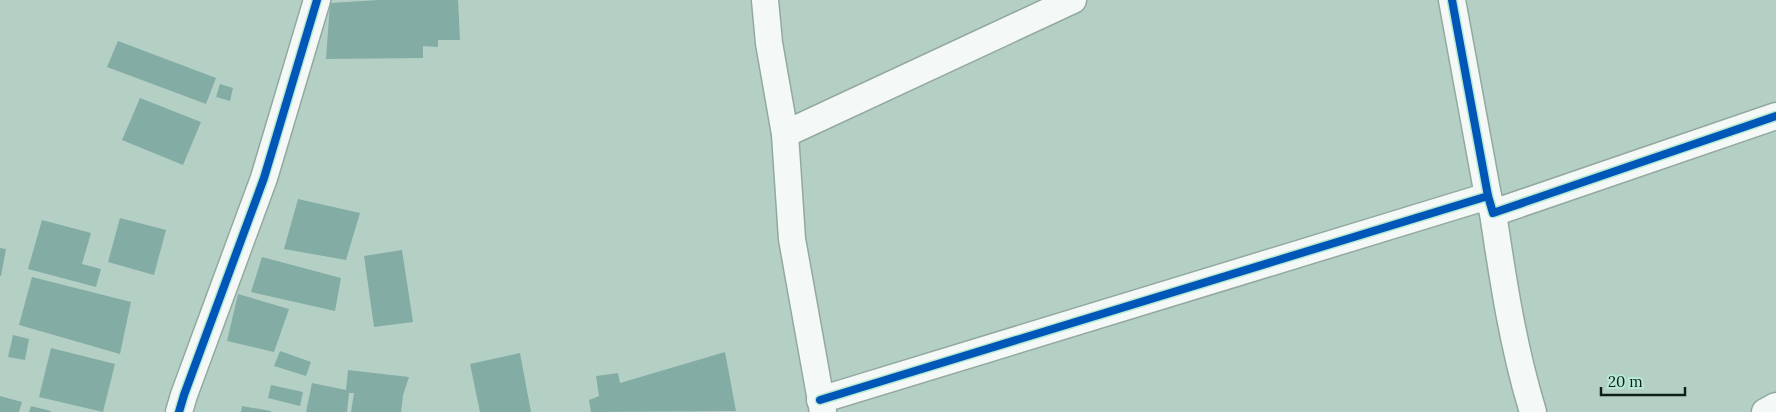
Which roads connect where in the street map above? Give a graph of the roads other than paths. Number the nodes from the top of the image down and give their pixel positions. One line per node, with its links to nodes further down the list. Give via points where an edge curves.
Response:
1 (317, 0): 10 (street, via 264,178)
2 (765, 0): 6 (street)
3 (1073, 0): 6 (street)
4 (1452, 0): 7 (street)
5 (1776, 116): 7 (street)
6 (785, 134): 8 (street, via 792,239)
7 (1491, 204): 8 (street); 11 (street, via 1506,302)
8 (821, 406)
9 (1776, 406): 12 (street)
10 (179, 412)
11 (1533, 412)
12 (1765, 412)

